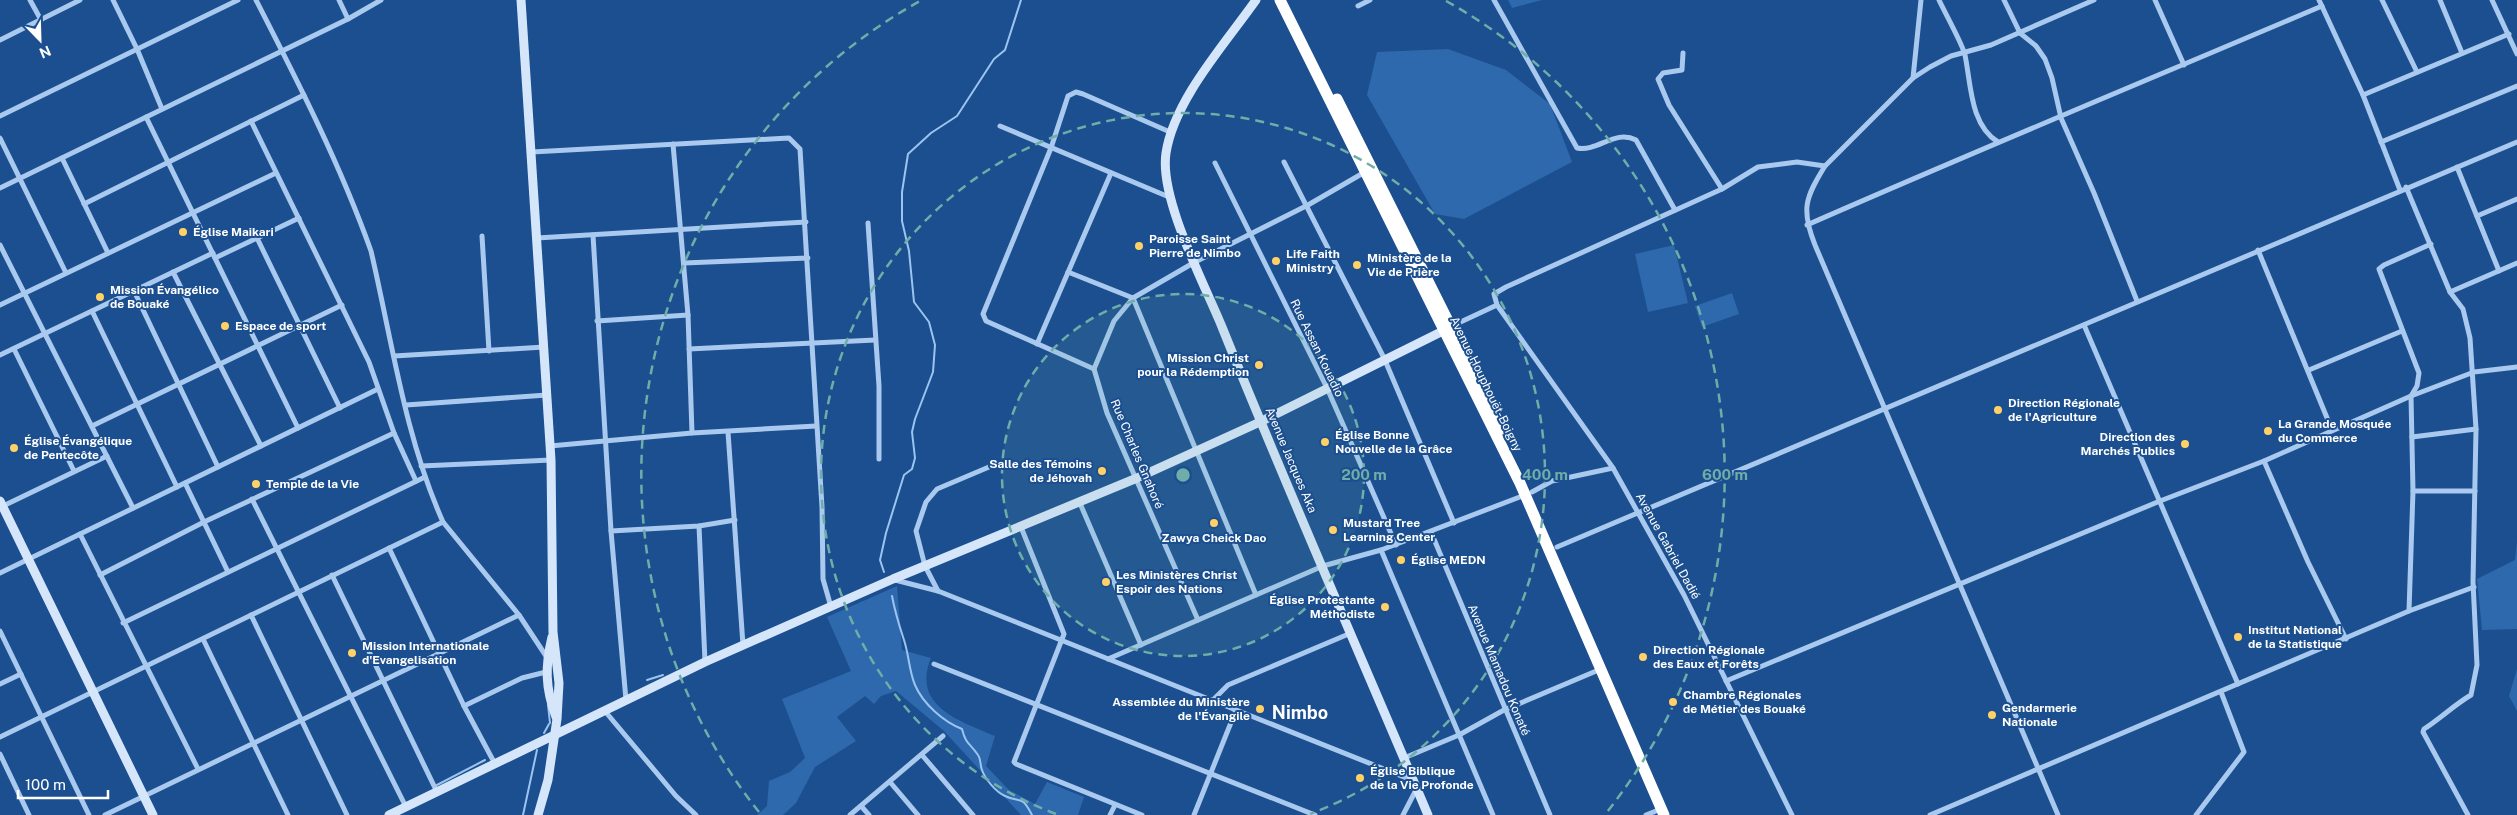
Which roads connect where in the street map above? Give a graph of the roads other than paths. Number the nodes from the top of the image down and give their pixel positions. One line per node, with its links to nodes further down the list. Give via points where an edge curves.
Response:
1 (30, 0): 26 (street)
2 (80, 0): 26 (street)
3 (113, 0): 30 (street)
4 (238, 0): 30 (street)
5 (256, 0): 31 (street)
6 (339, 0): 25 (street)
7 (381, 0): 25 (street)
8 (521, 0): 55 (street)
9 (1256, 0): 48 (street, Avenue Jacques Aka, via 1185,99)
10 (1280, 0): 63 (highway, Avenue Houphouët-Boigny)
11 (1288, 0): 113 (highway, Avenue Houphouët-Boigny)
12 (1370, 0): 23 (street)
13 (1494, 0): 74 (street, via 1577,148 1586,150 1619,136 1636,140)
14 (1921, 0): 38 (street)
15 (1938, 0): 34 (street)
16 (2004, 0): 27 (street)
17 (2094, 0): 27 (street)
18 (2154, 0): 36 (street)
19 (2320, 0): 24 (street)
20 (2382, 0): 37 (street)
21 (2440, 0): 33 (street)
22 (2492, 0): 28 (street)
23 (1358, 6)
24 (2322, 6): 36 (street); 41 (street)
25 (348, 18): 31 (street)
26 (41, 20): 29 (street)
27 (2020, 33): 34 (street); 45 (street, via 2036,46 2045,59)
28 (2509, 34): 33 (street); 35 (street)
29 (0, 40)
30 (137, 49): 42 (street); 43 (street)
31 (282, 50): 40 (street); 42 (street)
32 (1683, 53): 68 (street, via 1682,70 1663,73 1658,79 1659,84)
33 (2462, 53): 37 (street)
34 (1965, 54): 38 (street, via 1941,60); 50 (street, via 1968,81 1981,124)
35 (2517, 54)
36 (2184, 65): 45 (street)
37 (2417, 72): 41 (street)
38 (1913, 78): 60 (street)
39 (2517, 86): 51 (street)
40 (304, 95): 46 (street); 125 (street, via 335,160 371,251)
41 (2362, 95): 51 (street)
42 (162, 109): 44 (street)
43 (0, 116)
44 (146, 117): 56 (street); 57 (street)
45 (2061, 118): 50 (street); 104 (street)
46 (251, 121): 57 (street); 62 (street)
47 (1000, 126): 54 (street)
48 (1170, 132): 54 (street, via 1076,92 1068,96); 70 (street, Avenue Jacques Aka, via 1165,156)
49 (0, 138): 65 (street)
50 (1998, 142): 80 (street)
51 (2381, 142): 69 (street)
52 (2517, 142): 61 (street)
53 (672, 144): 55 (street); 78 (street, via 789,138 800,149); 81 (street)
54 (1051, 148): 64 (street); 118 (street, via 983,314 986,321)
55 (532, 152): 86 (street)
56 (62, 158): 65 (street); 72 (street)
57 (168, 162): 72 (street); 75 (street)
58 (1284, 162): 73 (street)
59 (1215, 163): 82 (street, Rue Assan Kouadio)
60 (1825, 166): 68 (street, via 1797,162 1758,167); 80 (street, via 1808,196 1805,208)
61 (2457, 167): 66 (street); 76 (street)
62 (276, 172): 75 (street); 77 (street)
63 (1365, 172): 73 (street); 113 (highway, Avenue Houphouët-Boigny)
64 (1111, 173): 70 (street); 98 (street)
65 (20, 179): 67 (street); 99 (street)
66 (2406, 187): 69 (street); 87 (street)
67 (0, 188)
68 (1722, 189): 74 (street)
69 (2400, 190): 89 (street)
70 (1168, 197): 93 (street, Avenue Jacques Aka)
71 (2517, 200): 76 (street)
72 (84, 204): 90 (street)
73 (1308, 206): 82 (street); 126 (street)
74 (1675, 210): 107 (street, via 1506,287 1494,294)
75 (193, 212): 90 (street); 91 (street)
76 (2477, 216): 96 (street)
77 (299, 218): 85 (street); 106 (street)
78 (806, 222): 81 (street); 92 (street)
79 (868, 223): 116 (street)
80 (1807, 225): 140 (street)
81 (681, 228): 83 (street); 94 (street)
82 (1249, 233): 93 (street); 133 (street, Rue Assan Kouadio)
83 (593, 235): 86 (street); 110 (street)
84 (482, 236): 123 (street)
85 (257, 238): 91 (street); 111 (street)
86 (537, 238): 120 (street)
87 (2431, 244): 101 (street); 114 (street, via 2379,269)
88 (0, 245): 102 (street)
89 (2258, 250): 104 (street); 130 (street)
90 (108, 253): 99 (street)
91 (214, 256): 97 (street); 119 (street)
92 (808, 258): 94 (street); 117 (street)
93 (1195, 262): 103 (street); 141 (street, Avenue Jacques Aka)
94 (684, 263): 109 (street)
95 (2517, 263): 96 (street)
96 (2499, 271): 101 (street)
97 (173, 272): 100 (street); 127 (street)
98 (1068, 272): 103 (street); 118 (street)
99 (66, 273): 102 (street)
100 (134, 291): 108 (street); 132 (street)
101 (2450, 292): 131 (street, via 2467,317)
102 (24, 293): 105 (street); 115 (street)
103 (1132, 298): 129 (street, via 1114,321); 154 (street)
104 (2137, 301): 112 (street)
105 (0, 305)
106 (342, 305): 111 (street); 134 (street, via 369,362)
107 (1497, 305): 113 (street); 162 (street, Avenue Gabriel Dadié)
108 (92, 311): 115 (street); 137 (street)
109 (688, 316): 110 (street); 122 (street)
110 (597, 321): 151 (street)
111 (300, 325): 119 (street); 139 (street)
112 (2084, 325): 140 (street); 174 (street)
113 (1448, 328): 126 (street); 171 (highway, Avenue Houphouët-Boigny)
114 (2402, 331): 130 (street); 136 (street, via 2419,373)
115 (45, 334): 121 (street); 142 (street)
116 (875, 340): 117 (street); 156 (street)
117 (813, 342): 122 (street); 143 (street)
118 (1038, 344): 129 (street)
119 (258, 346): 127 (street); 144 (street)
120 (544, 347): 123 (street); 135 (street)
121 (14, 349): 124 (street); 163 (street)
122 (689, 349): 149 (street)
123 (489, 351): 125 (street)
124 (0, 355)
125 (394, 356): 138 (street)
126 (1384, 358): 133 (street); 181 (street)
127 (220, 364): 132 (street); 152 (street)
128 (2517, 367): 131 (street)
129 (1094, 369): 165 (street, Rue Charles Gnahoré, via 1107,413)
130 (2309, 370): 146 (street)
131 (2474, 372): 136 (street); 145 (street)
132 (178, 385): 137 (street); 160 (street)
133 (1327, 388): 141 (street); 187 (street, Rue Assan Kouadio)
134 (378, 390): 139 (street); 147 (street)
135 (547, 395): 138 (street); 153 (street)
136 (2411, 396): 146 (street); 150 (street)
137 (137, 405): 142 (street); 168 (street)
138 (406, 405): 159 (street)
139 (340, 408): 144 (street)
140 (1885, 409): 177 (street); 200 (street)
141 (1260, 422): 154 (street); 194 (street, Avenue Jacques Aka)
142 (92, 426): 155 (street)
143 (816, 426): 148 (street); 205 (street, via 823,579)
144 (298, 428): 152 (street)
145 (2476, 429): 150 (street); 170 (street)
146 (2332, 430): 158 (street)
147 (394, 432): 166 (street); 172 (street)
148 (728, 432): 149 (street); 178 (street)
149 (692, 433): 151 (street)
150 (2412, 437): 169 (street)
151 (606, 441): 153 (street); 184 (street)
152 (261, 446): 160 (street)
153 (550, 446): 157 (street)
154 (1196, 451): 165 (street); 204 (street)
155 (107, 456): 163 (street); 176 (street)
156 (879, 459)
157 (551, 460): 159 (street); 212 (street)
158 (2264, 461): 174 (street); 214 (street, via 2308,562)
159 (421, 466): 164 (street)
160 (218, 467): 167 (street)
161 (989, 467): 193 (street, via 936,489 930,495 916,531)
162 (1613, 468): 171 (street, via 1552,481); 177 (street, Avenue Gabriel Dadié)
163 (74, 471): 175 (street)
164 (425, 477): 166 (street); 180 (street)
165 (1137, 478): 173 (street); 209 (street, Rue Charles Gnahoré)
166 (416, 481): 190 (street)
167 (185, 483): 168 (street); 179 (street)
168 (177, 487): 176 (street)
169 (2413, 491): 170 (street); 206 (street)
170 (2475, 491): 201 (street)
171 (1529, 493): 181 (street); 188 (highway, Avenue Houphouët-Boigny); 225 (highway, Avenue Houphouët-Boigny)
172 (252, 500): 179 (street); 190 (street)
173 (1079, 501): 183 (street); 218 (street)
174 (2160, 501): 200 (street); 232 (street)
175 (1, 503): 192 (street)
176 (133, 508): 186 (street)
177 (1638, 513): 188 (street); 230 (street, Avenue Gabriel Dadié, via 1684,595)
178 (735, 520): 182 (street); 217 (street)
179 (204, 522): 196 (street); 197 (street)
180 (443, 522): 189 (street); 208 (street)
181 (1454, 522): 185 (street)
182 (699, 526): 184 (street); 222 (street)
183 (1021, 526): 193 (street); 216 (street, via 1064,628)
184 (611, 531): 236 (street)
185 (1431, 532): 187 (street); 242 (street, Avenue Mamadou Konaté)
186 (80, 534): 192 (street); 197 (street)
187 (1396, 544): 191 (street)
188 (1557, 547): 288 (highway, Avenue Houphouët-Boigny)
189 (389, 548): 198 (street); 219 (street)
190 (275, 549): 196 (street); 203 (street)
191 (1381, 550): 194 (street); 247 (street)
192 (28, 559): 195 (street); 233 (street)
193 (925, 566): 199 (street); 202 (street)
194 (1323, 566): 204 (street); 213 (street, Avenue Jacques Aka)
195 (0, 572)
196 (228, 572): 210 (street)
197 (100, 575): 210 (street)
198 (332, 575): 203 (street); 229 (street)
199 (893, 579): 202 (street); 205 (street)
200 (1959, 584): 230 (street); 256 (street)
201 (2474, 587): 206 (street); 293 (street, via 2477,665 2472,692 2423,732)
202 (938, 591): 216 (street)
203 (298, 593): 207 (street); 235 (street)
204 (1256, 595): 209 (street)
205 (831, 608): 217 (street)
206 (2409, 611): 214 (street)
207 (251, 615): 215 (street); 245 (street)
208 (519, 615): 219 (street); 220 (street)
209 (1198, 620): 218 (street)
210 (123, 623): 224 (street)
211 (0, 631): 228 (street)
212 (554, 632): 220 (street); 226 (street)
213 (1351, 633): 237 (street, via 1228,685); 253 (street, Avenue Jacques Aka)
214 (2346, 638): 232 (street)
215 (203, 640): 224 (street); 250 (street)
216 (1062, 640): 221 (street); 238 (street)
217 (743, 645): 222 (street)
218 (1141, 645): 221 (street)
219 (439, 653): 229 (street); 239 (street)
220 (547, 658): 226 (street); 227 (street)
221 (1108, 659): 237 (street)
222 (705, 662): 236 (street)
223 (934, 664): 238 (street)
224 (145, 667): 233 (street); 255 (street)
225 (1601, 669): 242 (street); 265 (highway, Avenue Houphouët-Boigny)
226 (558, 671): 244 (street)
227 (546, 672): 239 (street, via 522,678); 244 (street, via 547,688)
228 (20, 674): 231 (street); 243 (street)
229 (384, 679): 235 (street); 260 (street)
230 (1726, 681): 289 (street, Avenue Gabriel Dadié)
231 (0, 684)
232 (2238, 684): 234 (street)
233 (93, 692): 243 (street); 261 (street)
234 (2221, 692): 256 (street); 292 (street, via 2244,752)
235 (352, 696): 245 (street); 264 (street)
236 (626, 701): 240 (street)
237 (1212, 701): 241 (street)
238 (1036, 704): 257 (street); 262 (street, via 1014,758 1016,764)
239 (464, 706): 254 (street)
240 (604, 710): 246 (street); 274 (street, via 676,796)
241 (1236, 710): 257 (street); 259 (street)
242 (1504, 710): 247 (street); 286 (street, Avenue Mamadou Konaté)
243 (41, 717): 249 (street); 267 (street)
244 (557, 719): 246 (street)
245 (302, 721): 250 (street); 271 (street)
246 (553, 734): 254 (street); 273 (street, via 548,780)
247 (1459, 735): 253 (street); 285 (street)
248 (942, 736): 252 (street)
249 (0, 737)
250 (253, 744): 255 (street); 270 (street)
251 (0, 754): 266 (street)
252 (922, 755): 258 (street); 278 (street)
253 (1404, 758): 259 (street, Avenue Jacques Aka)
254 (495, 764): 260 (street)
255 (198, 769): 261 (street)
256 (2038, 769): 290 (street); 291 (street)
257 (1211, 774): 281 (street); 282 (street)
258 (890, 782): 263 (street); 277 (street)
259 (1415, 785): 283 (street); 284 (street, Avenue Jacques Aka)
260 (437, 792): 264 (street)
261 (144, 796): 268 (street); 269 (street)
262 (1115, 804): 279 (street); 280 (street)
263 (861, 806): 275 (street); 276 (street)
264 (406, 807): 272 (street)
265 (1662, 812): 287 (street)
266 (28, 815)
267 (89, 815)
268 (105, 815)
269 (153, 815)
270 (288, 815)
271 (347, 815)
272 (391, 815)
273 (538, 815)
274 (696, 815)
275 (850, 815)
276 (868, 815)
277 (918, 815)
278 (974, 815)
279 (1110, 815)
280 (1142, 815)
281 (1194, 815)
282 (1315, 815)
283 (1403, 815)
284 (1428, 815)
285 (1493, 815)
286 (1550, 815)
287 (1646, 815)
288 (1672, 815)
289 (1792, 815)
290 (1930, 815)
291 (2058, 815)
292 (2196, 815)
293 (2468, 815)

